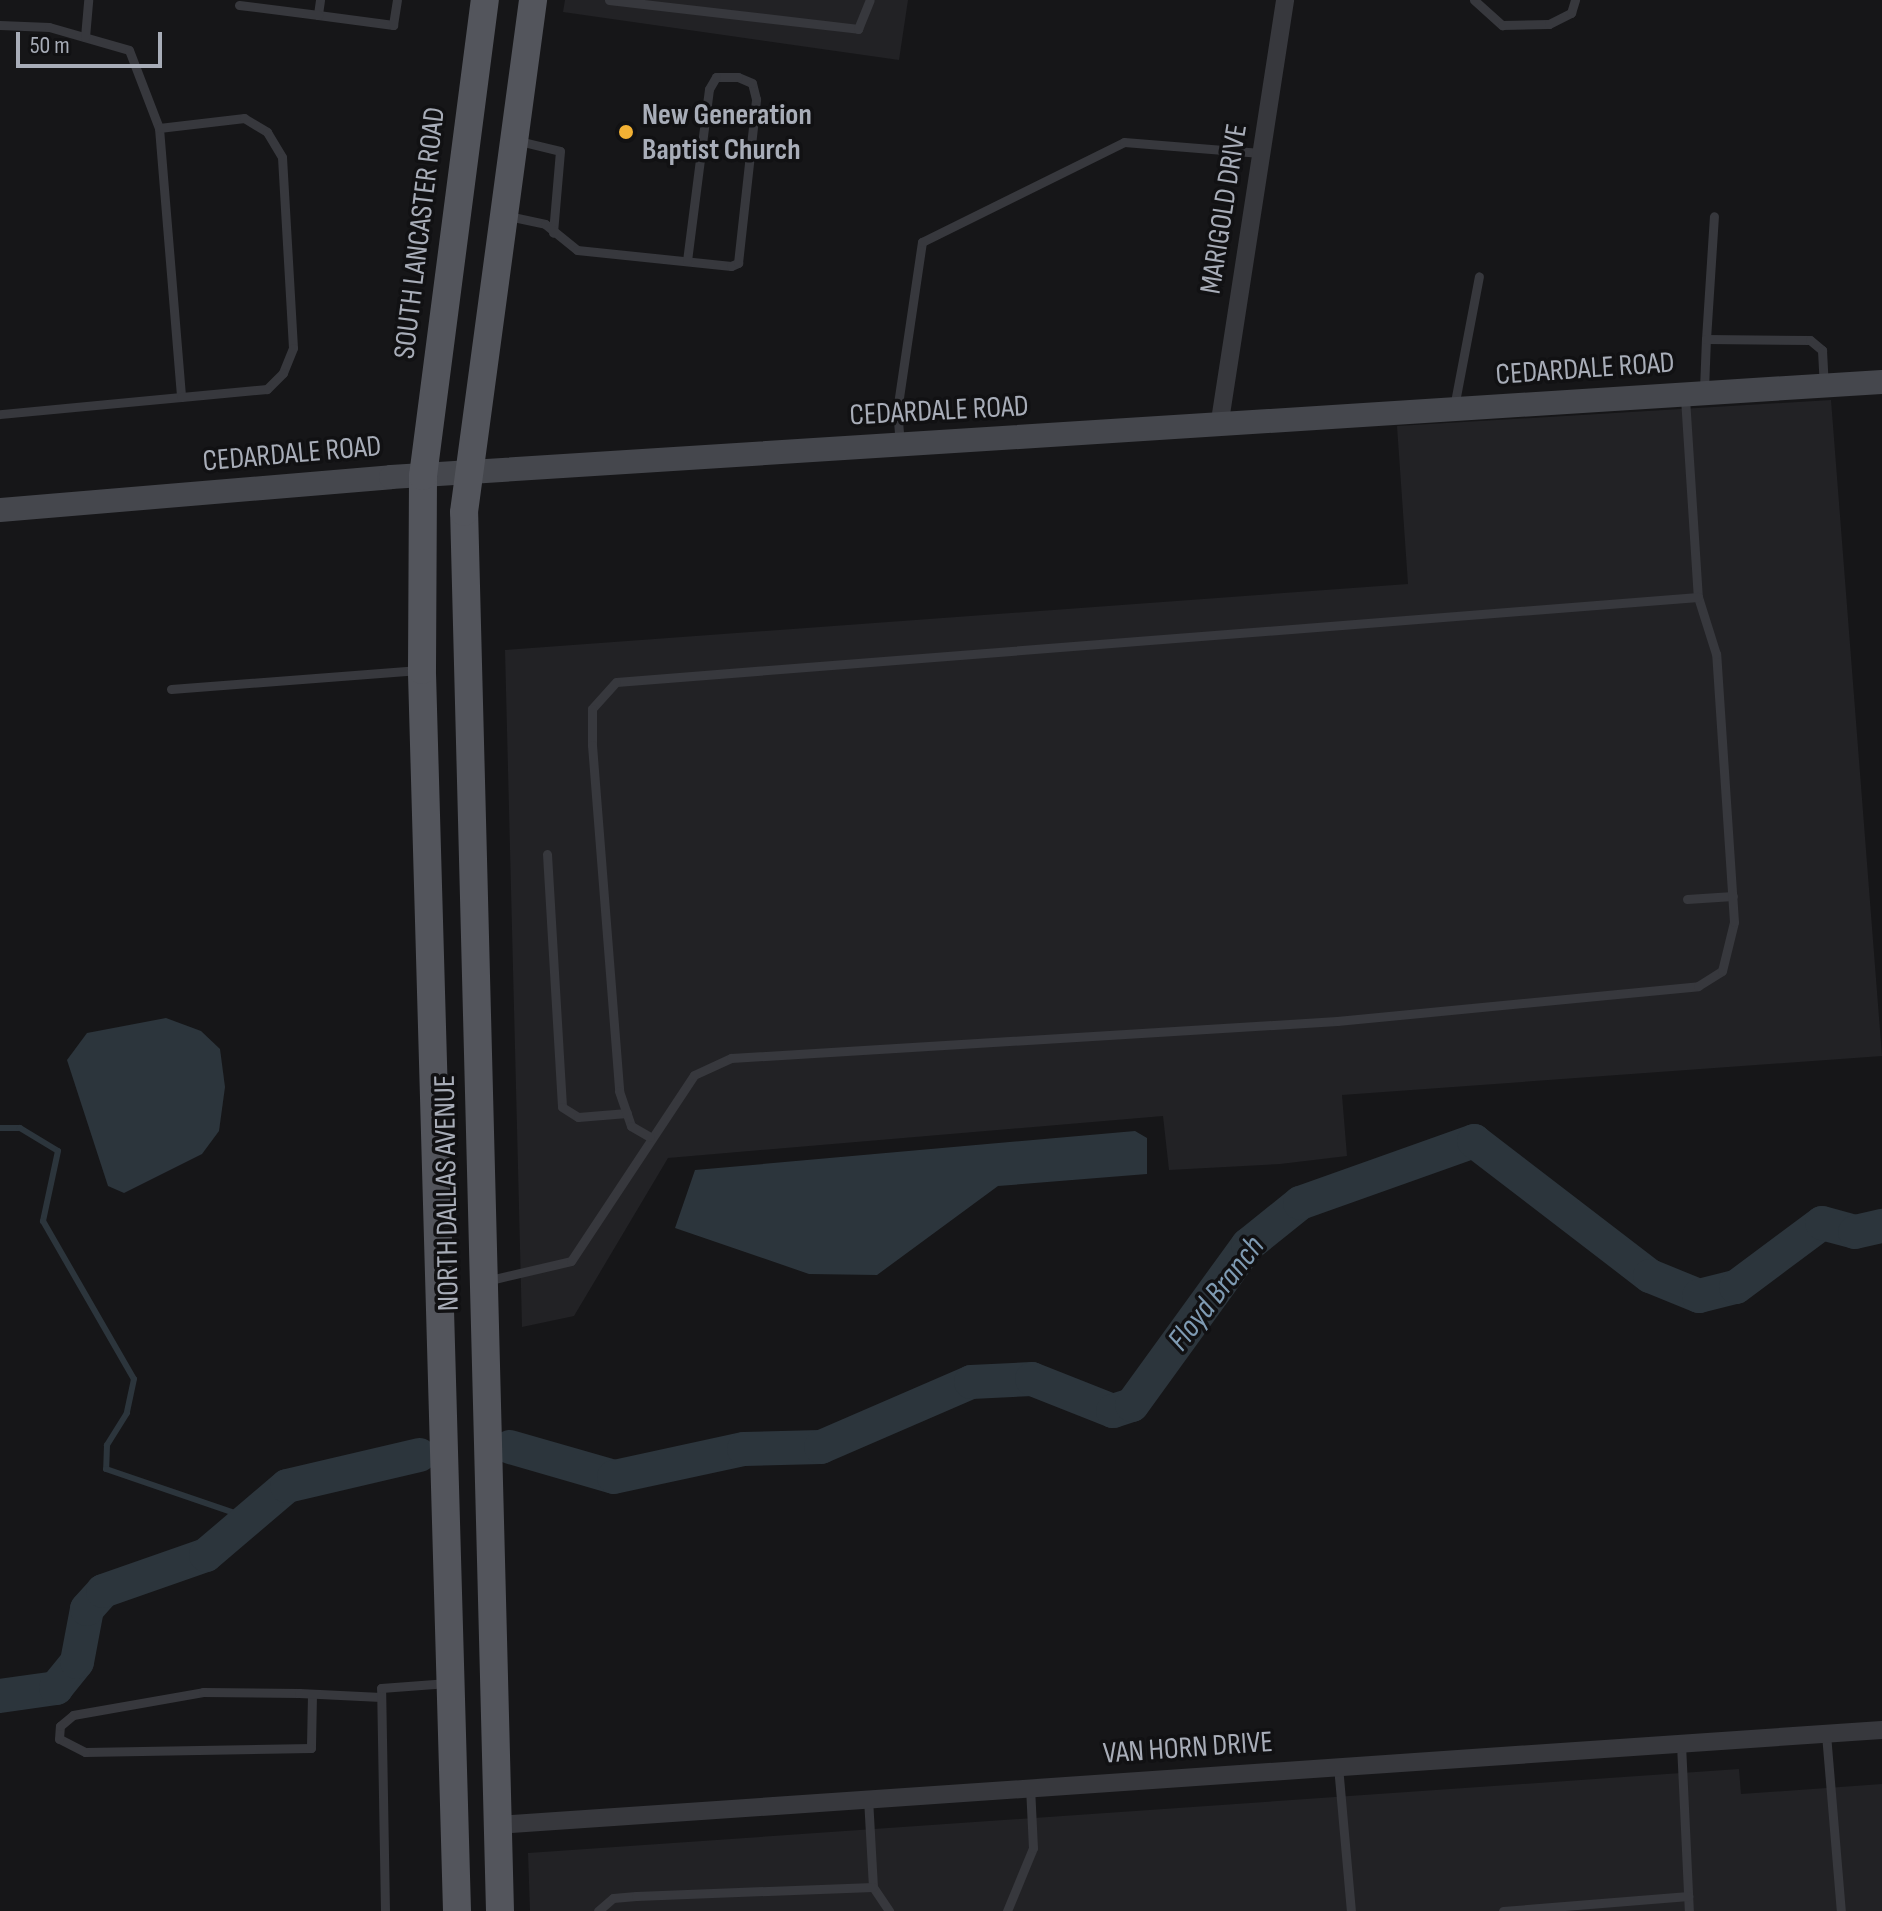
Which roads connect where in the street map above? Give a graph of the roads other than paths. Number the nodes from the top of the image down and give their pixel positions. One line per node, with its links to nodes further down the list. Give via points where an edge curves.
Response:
1 (88, 0): 14 (lane)
2 (320, 0): 12 (lane)
3 (397, 0): 12 (lane, via 393,25)
4 (485, 0): 33 (main road, SOUTH LANCASTER ROAD)
5 (533, 0): 16 (main road)
6 (609, 0): 7 (lane, via 840,29 858,29)
7 (870, 0)
8 (1285, 0): 17 (street, MARIGOLD DRIVE)
9 (1474, 0): 10 (lane, via 1495,22 1514,25 1549,24 1571,13)
10 (1575, 0)
11 (239, 5): 12 (lane)
12 (318, 15)
13 (0, 25): 14 (lane)
14 (85, 37): 15 (lane, via 129,50)
15 (159, 128): 27 (lane); 27 (lane, via 244,118 267,132 282,157 293,348 283,373 267,389)
16 (512, 140): 18 (main road); 20 (lane, via 560,151)
17 (1261, 153): 30 (street, MARIGOLD DRIVE); 31 (lane, via 1124,142 922,242 897,411)
18 (500, 214): 20 (lane, via 545,224); 32 (main road)
19 (1714, 216): 23 (lane)
20 (553, 233): 21 (lane, via 577,250)
21 (687, 261): 21 (lane, via 731,266 741,258 756,99 752,83 738,77 716,77 709,89)
22 (1479, 276): 28 (lane)
23 (1706, 339): 25 (lane, via 1810,340 1822,350); 26 (lane)
24 (1882, 382): 25 (street, CEDARDALE ROAD)
25 (1824, 383): 26 (street, CEDARDALE ROAD)
26 (1694, 393): 28 (street, CEDARDALE ROAD); 35 (lane)
27 (181, 397): 29 (lane)
28 (1453, 411): 30 (street, CEDARDALE ROAD)
29 (0, 414)
30 (1219, 427): 31 (street, CEDARDALE ROAD)
31 (900, 444): 32 (street, CEDARDALE ROAD)
32 (466, 473): 33 (street, CEDARDALE ROAD); 43 (main road, NORTH DALLAS AVENUE)
33 (423, 476): 34 (street, CEDARDALE ROAD); 36 (main road, NORTH DALLAS AVENUE)
34 (0, 510)
35 (1698, 597): 39 (lane, via 1716,654); 41 (lane, via 616,682 592,709 592,745 619,1091)
36 (422, 670): 37 (lane); 44 (main road, NORTH DALLAS AVENUE)
37 (171, 689)
38 (547, 854): 41 (lane, via 562,1107 578,1117)
39 (1733, 896): 40 (lane); 42 (lane, via 1734,945 1722,971 1698,986 1337,1021 731,1058 694,1075)
40 (1687, 899)
41 (627, 1113): 42 (lane)
42 (650, 1137): 43 (lane, via 571,1261)
43 (483, 1281): 44 (main road); 54 (main road, NORTH DALLAS AVENUE)
44 (444, 1283): 45 (main road, NORTH DALLAS AVENUE)
45 (448, 1683): 47 (lane, via 381,1688); 58 (main road, NORTH DALLAS AVENUE)
46 (312, 1694): 46 (lane, via 203,1692 131,1704 73,1715 60,1726 59,1739 85,1752 311,1748); 47 (lane)
47 (381, 1697): 57 (lane)
48 (1882, 1730): 49 (street, VAN HORN DRIVE)
49 (1826, 1734): 50 (street, VAN HORN DRIVE); 66 (lane)
50 (1681, 1744): 51 (street, VAN HORN DRIVE); 56 (lane)
51 (1338, 1766): 52 (street, VAN HORN DRIVE); 63 (lane)
52 (1030, 1787): 53 (street, VAN HORN DRIVE); 62 (lane, via 1033,1848)
53 (868, 1798): 54 (street, VAN HORN DRIVE); 55 (lane)
54 (498, 1825): 59 (main road, NORTH DALLAS AVENUE)
55 (873, 1887): 60 (lane, via 613,1898); 61 (lane)
56 (1688, 1896): 64 (lane); 65 (lane)
57 (385, 1911)
58 (457, 1911)
59 (500, 1911)
60 (598, 1911)
61 (889, 1911)
62 (1007, 1911)
63 (1351, 1911)
64 (1503, 1911)
65 (1689, 1911)
66 (1841, 1911)

